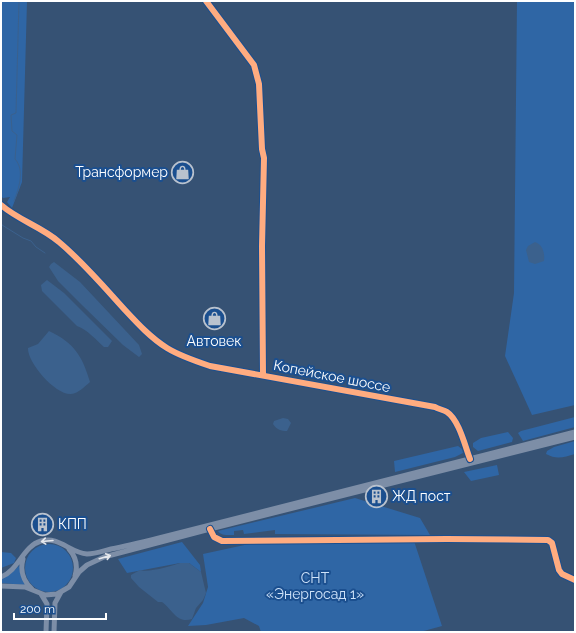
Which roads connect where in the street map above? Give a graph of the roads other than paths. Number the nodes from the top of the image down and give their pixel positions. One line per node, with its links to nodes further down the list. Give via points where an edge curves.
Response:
1 (206, 1): 3 (street, via 254,65 259,84 264,158)
2 (1, 204): 3 (street, Копейское шоссе, via 61,244 146,333 168,348 210,366)
3 (262, 375): 6 (street, Копейское шоссе, via 435,407 447,412 454,420)
4 (575, 432): 6 (main road)
5 (575, 438): 6 (main road)
6 (471, 461): 7 (main road); 8 (main road, via 99,552 86,554)
7 (210, 529): 11 (main road, one-way to 7, via 87,565 98,559); 12 (street, via 214,537 222,541 548,540 552,543 559,570)
8 (69, 549): 9 (main road, one-way to 9, via 61,543 47,540 35,544); 11 (main road, via 76,563)
9 (26, 552): 10 (main road, via 14,568); 14 (main road, via 22,572 26,583)
10 (1, 577)
11 (74, 579): 15 (main road, via 69,587)
12 (575, 580)
13 (1, 586): 14 (main road)
14 (32, 589): 16 (main road)
15 (61, 592): 16 (main road, via 53,595); 18 (main road, via 55,603)
16 (40, 594): 17 (main road, via 47,604)
17 (46, 632)
18 (54, 632)

